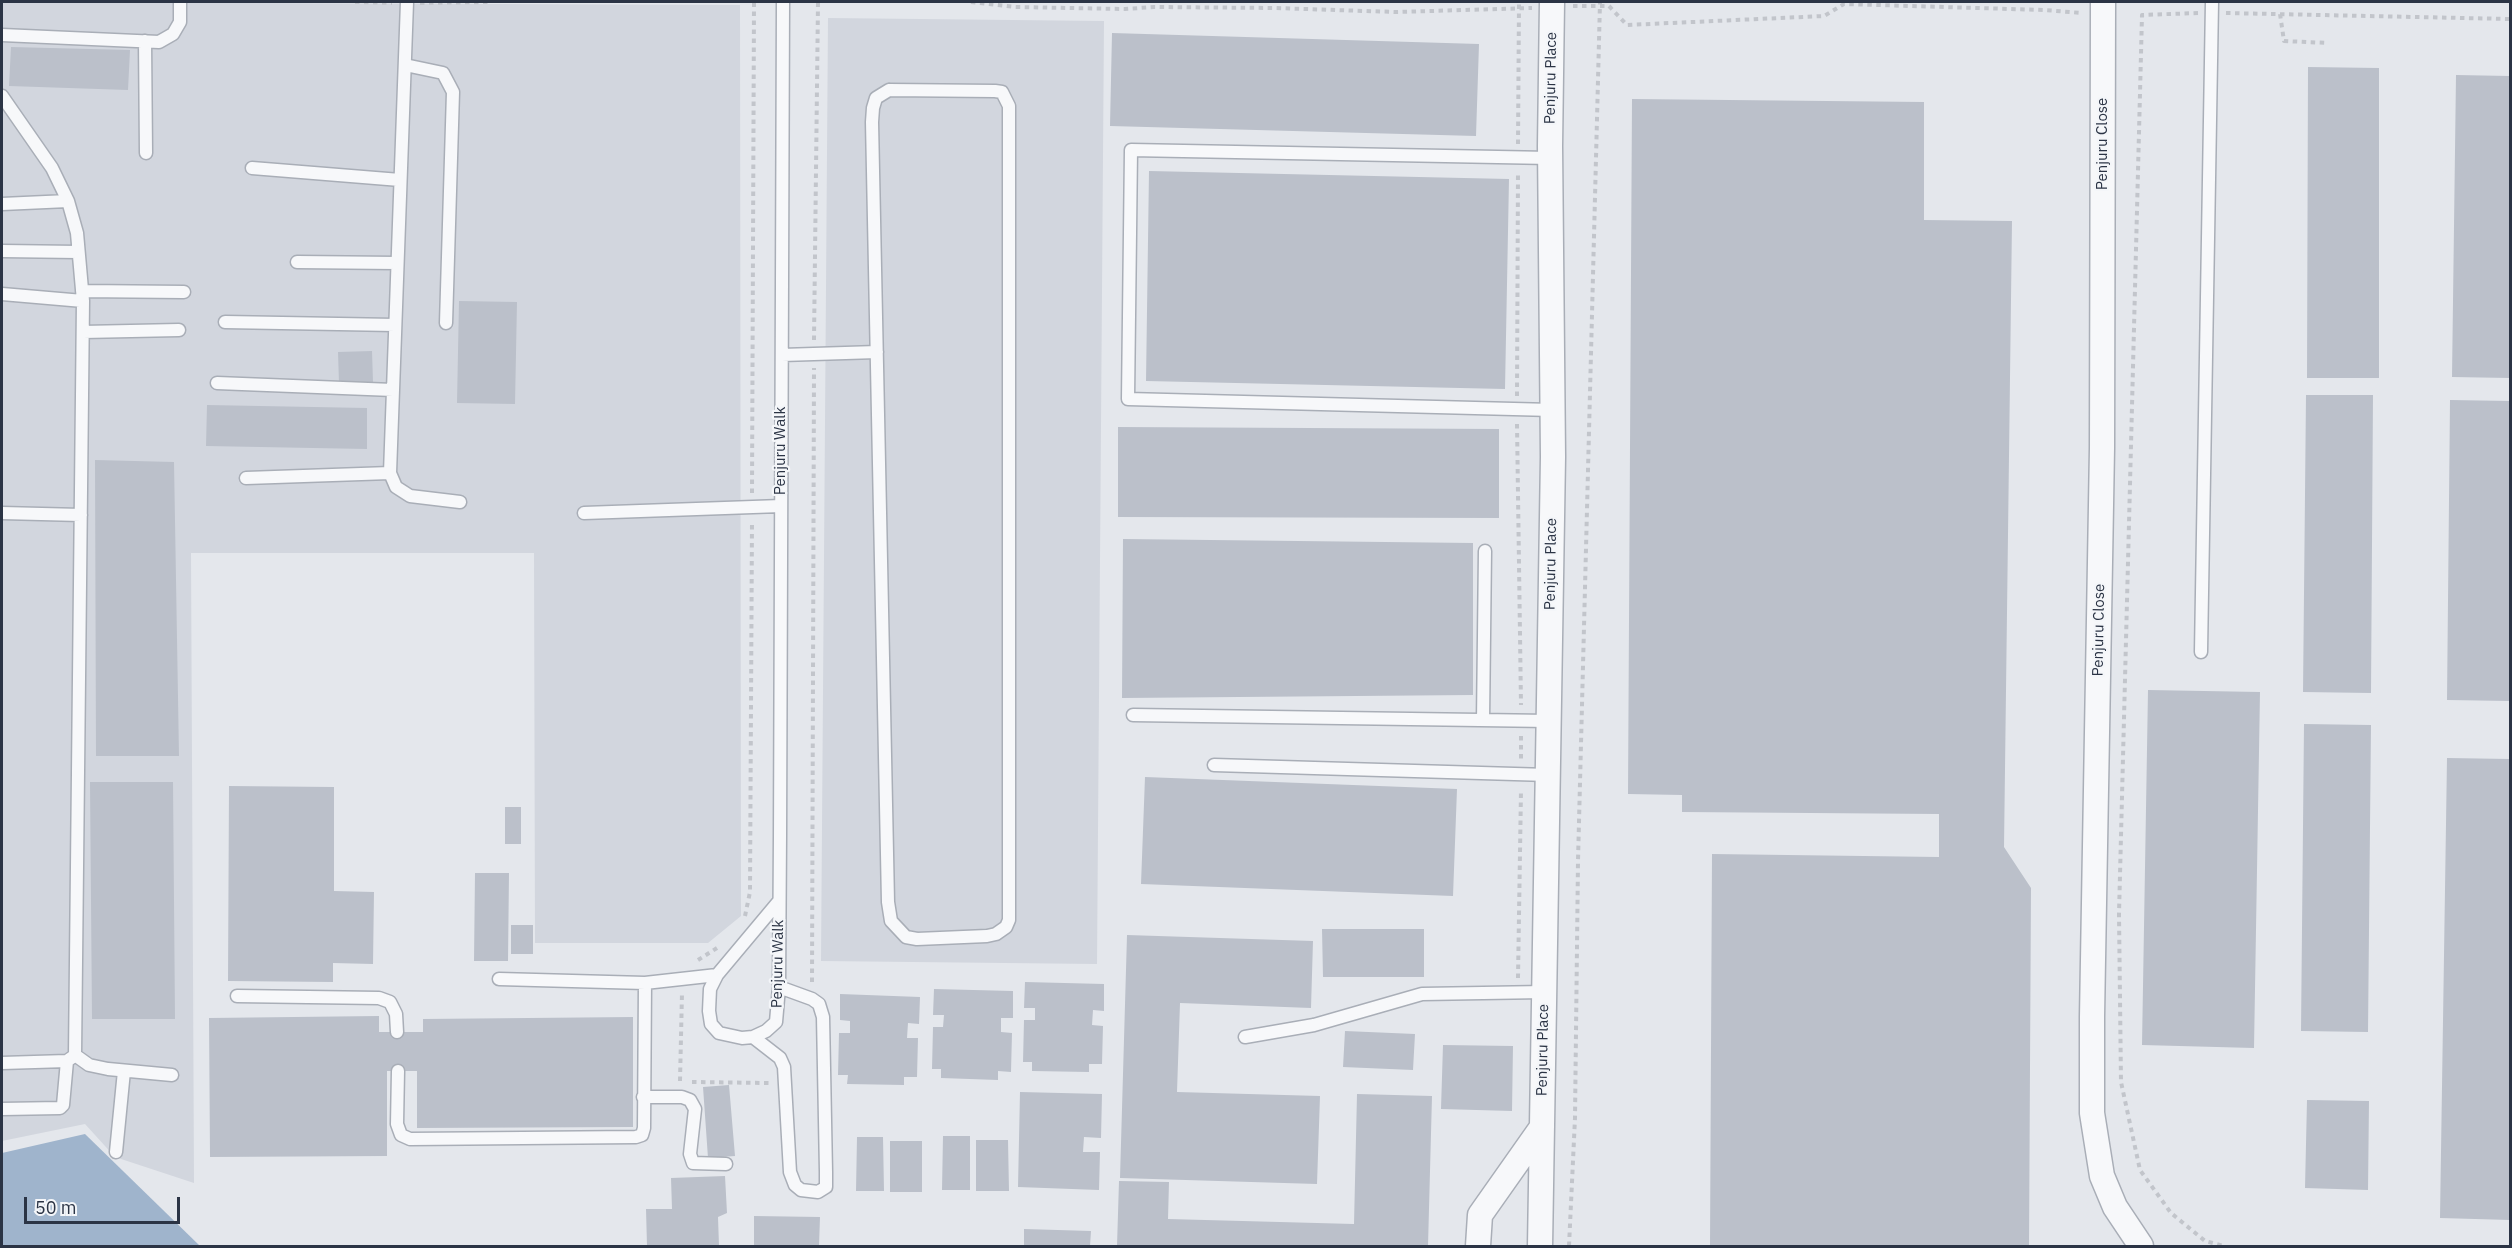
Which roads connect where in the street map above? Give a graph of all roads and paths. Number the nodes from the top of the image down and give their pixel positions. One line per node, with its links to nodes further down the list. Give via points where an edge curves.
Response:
1 (180, 2): 14 (lane, via 180,22 173,34 159,42)
2 (407, 2): 16 (lane)
3 (754, 2): 48 (path)
4 (783, 2): 39 (lane, Penjuru Walk)
5 (818, 2): 38 (path)
6 (1519, 2): 19 (path)
7 (1552, 2): 20 (street, Penjuru Place)
8 (1600, 2): 89 (path)
9 (2103, 2): 90 (street, Penjuru Close, via 2102,436 2092,1113 2102,1176 2115,1207)
10 (2212, 7): 11 (path); 53 (lane); 91 (path, via 2142,15 2119,914 2121,1082 2140,1170 2171,1213 2205,1241)
11 (2280, 14): 12 (path); 15 (path, via 2284,41)
12 (2511, 19)
13 (2, 35): 14 (lane)
14 (145, 41): 18 (lane)
15 (2328, 44)
16 (405, 65): 22 (lane); 33 (lane, via 443,73 453,92)
17 (2, 96): 23 (lane, via 52,168)
18 (147, 153)
19 (1518, 158): 20 (lane); 42 (path); 42 (lane, via 1131,150 1128,399)
20 (1550, 158): 43 (street, Penjuru Place)
21 (252, 168): 22 (lane)
22 (400, 180): 28 (lane)
23 (68, 201): 24 (lane); 26 (lane)
24 (2, 204)
25 (2, 251): 26 (lane)
26 (78, 252): 31 (lane)
27 (297, 262): 28 (lane)
28 (397, 263): 34 (lane)
29 (184, 292): 31 (lane)
30 (2, 294): 31 (lane)
31 (83, 296): 36 (lane)
32 (225, 322): 34 (lane)
33 (446, 323)
34 (395, 325): 41 (lane)
35 (179, 330): 36 (lane)
36 (83, 332): 51 (lane)
37 (877, 352): 37 (lane, via 872,122 876,98 889,90 1002,92 1009,106 1010,921 996,934 987,936 906,938 891,921); 38 (lane)
38 (814, 354): 39 (lane); 72 (path)
39 (782, 355): 47 (lane, Penjuru Walk)
40 (217, 383): 41 (lane)
41 (393, 390): 44 (lane)
42 (1517, 409): 43 (lane); 56 (path)
43 (1552, 410): 57 (street, Penjuru Place)
44 (390, 473): 45 (lane); 46 (lane, via 396,487 410,496)
45 (246, 478)
46 (460, 502)
47 (781, 506): 48 (lane); 61 (lane, Penjuru Walk)
48 (752, 507): 50 (lane); 62 (path, via 750,892)
49 (2, 513): 51 (lane)
50 (584, 513)
51 (81, 515): 76 (lane)
52 (1485, 551): 55 (lane)
53 (2201, 651)
54 (1133, 716): 55 (lane)
55 (1483, 720): 56 (lane)
56 (1521, 720): 57 (lane); 59 (path)
57 (1549, 721): 60 (street, Penjuru Place)
58 (1214, 765): 59 (lane)
59 (1521, 775): 60 (lane); 69 (path)
60 (1548, 775): 70 (street, Penjuru Place)
61 (779, 901): 64 (lane, Penjuru Walk); 68 (lane, Penjuru Walk)
62 (745, 918)
63 (721, 946): 66 (path, via 685,969)
64 (717, 975): 66 (lane); 74 (lane, Penjuru Walk, via 710,989 711,1024 719,1033)
65 (499, 979): 67 (lane)
66 (682, 979): 67 (lane); 81 (path, via 680,1082)
67 (645, 983): 82 (lane)
68 (778, 987): 72 (lane); 74 (lane, Penjuru Walk, via 776,1022)
69 (1518, 993): 70 (lane); 75 (lane, via 1422,994 1314,1025)
70 (1544, 993): 84 (street, Penjuru Place)
71 (237, 996): 73 (lane, via 379,998 390,1002 396,1014)
72 (812, 999): 81 (lane, via 819,1005 825,1032 826,1186 818,1192 801,1190 790,1172)
73 (397, 1032)
74 (753, 1037): 81 (lane, via 780,1058)
75 (1245, 1037)
76 (71, 1058): 77 (lane); 78 (lane); 83 (lane, via 60,1108)
77 (2, 1063)
78 (124, 1071): 80 (lane); 85 (lane)
79 (398, 1071): 82 (lane, via 397,1124 401,1135 410,1139 636,1137 642,1135)
80 (172, 1075)
81 (783, 1084)
82 (643, 1097): 86 (lane, via 682,1096 690,1100 695,1109 690,1154 693,1163)
83 (2, 1109)
84 (1542, 1127): 87 (street, via 1480,1215); 88 (street, Penjuru Place)
85 (116, 1152)
86 (726, 1164)
87 (1478, 1246)
88 (1540, 1246)
89 (1569, 1246)
90 (2141, 1246)
91 (2224, 1246)

